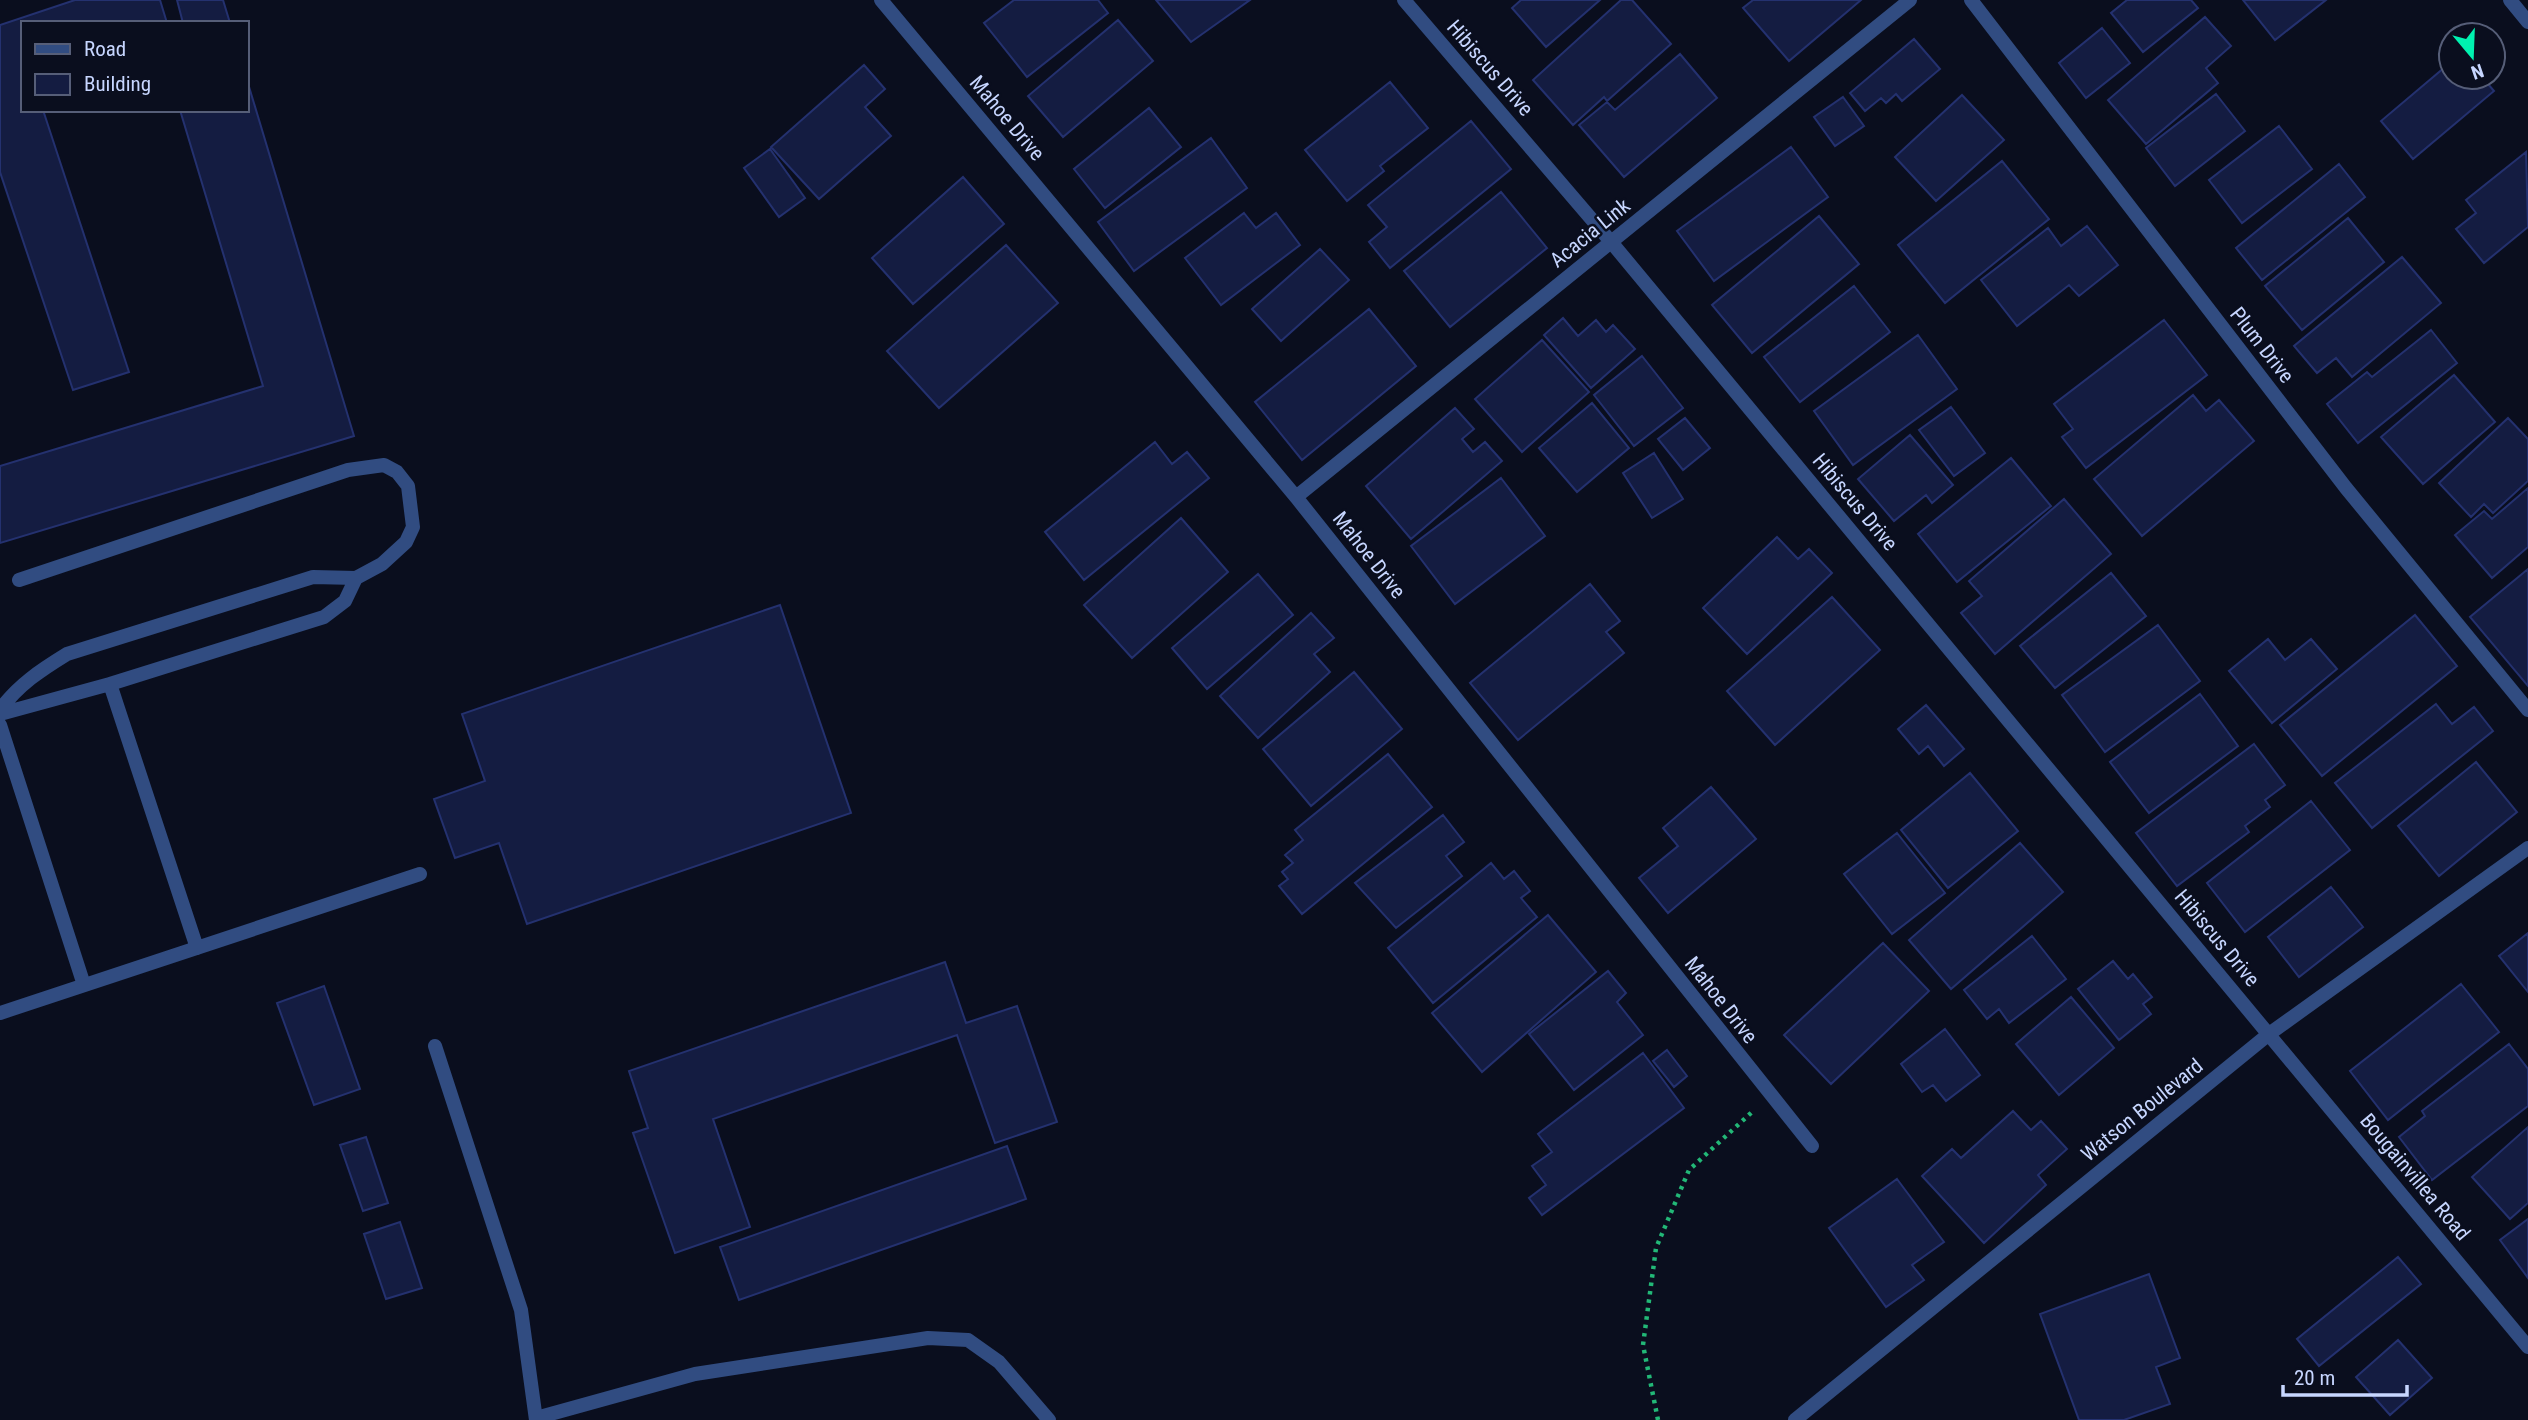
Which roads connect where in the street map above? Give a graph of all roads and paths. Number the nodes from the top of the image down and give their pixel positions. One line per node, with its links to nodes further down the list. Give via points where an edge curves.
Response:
1 (881, 0): 8 (street, Mahoe Drive)
2 (1404, 0): 7 (street, Hibiscus Drive)
3 (1910, 0): 7 (street, Acacia Link)
4 (1971, 0): 12 (street, Plum Drive, via 2346,488)
5 (2510, 0): 6 (street)
6 (2528, 22)
7 (1612, 243): 8 (street, Acacia Link); 20 (street, Hibiscus Drive)
8 (1296, 497): 22 (street, Mahoe Drive)
9 (356, 578): 10 (street, via 382,564 406,542 413,527 408,486 384,465 348,470); 11 (street, via 345,601 324,617); 13 (street, via 313,577 67,654 10,696)
10 (19, 580)
11 (110, 684): 13 (street); 17 (street)
12 (2528, 709)
13 (0, 712)
14 (0, 724): 18 (street)
15 (2528, 848): 20 (street, Watson Boulevard)
16 (420, 874): 17 (street)
17 (197, 948): 18 (street)
18 (84, 985): 19 (street)
19 (0, 1013)
20 (2269, 1034): 24 (street, Bougainvillea Road); 28 (street, Watson Boulevard)
21 (435, 1046): 25 (street, via 521,1310)
22 (1770, 1095): 23 (street, Mahoe Drive); 27 (path, via 1689,1170 1656,1248 1643,1345)
23 (1812, 1146)
24 (2528, 1348)
25 (536, 1419): 26 (street, via 695,1374 928,1338 968,1340 999,1362)
26 (1049, 1420)
27 (1658, 1420)
28 (1795, 1420)

